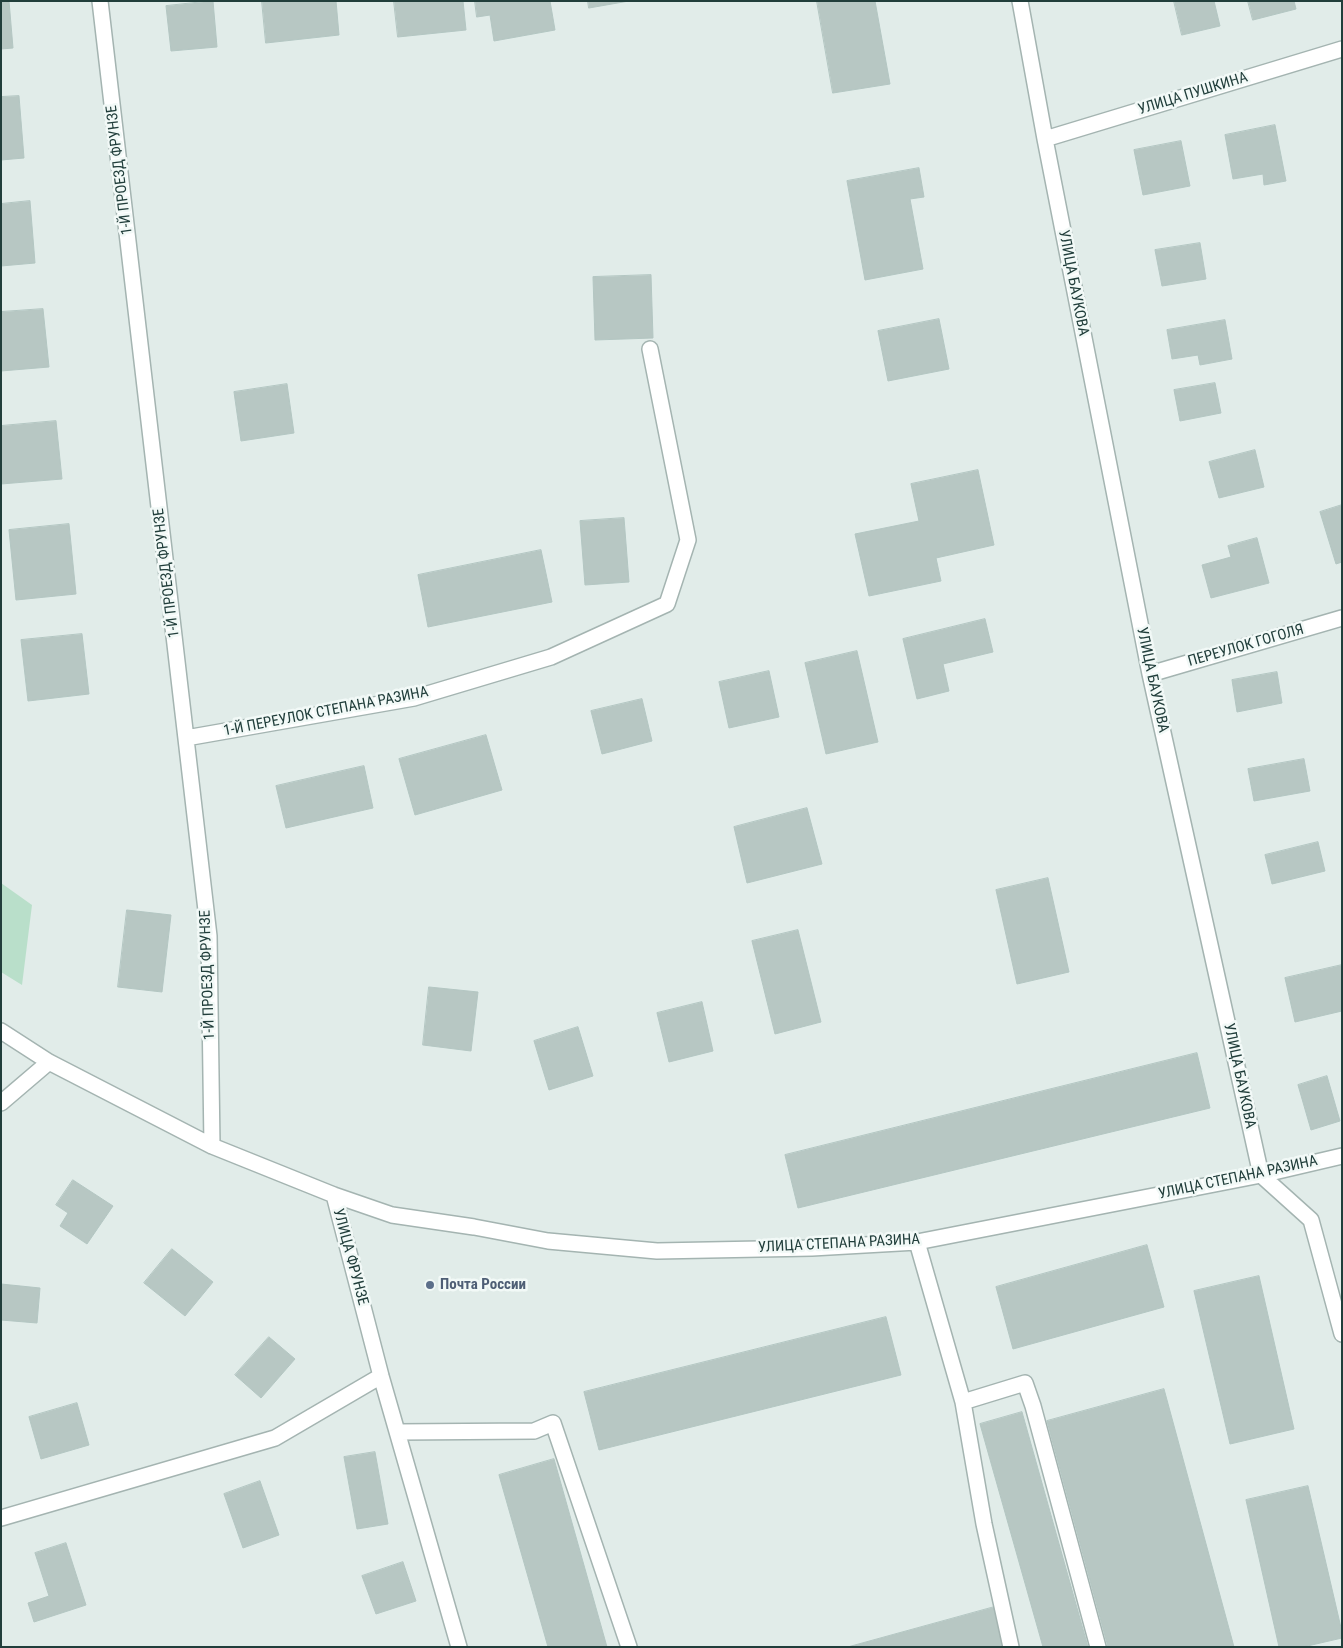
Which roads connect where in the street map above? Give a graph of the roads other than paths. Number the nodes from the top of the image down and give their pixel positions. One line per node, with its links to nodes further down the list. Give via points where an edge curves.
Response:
1 (1020, 1): 4 (street, УЛИЦА БАУКОВА)
2 (104, 3): 8 (street, 1-Й ПРОЕЗД ФРУНЗЕ)
3 (1342, 49): 4 (street, УЛИЦА ПУШКИНА)
4 (1045, 139): 7 (street, УЛИЦА БАУКОВА)
5 (650, 349): 8 (street, 1-Й ПЕРЕУЛОК СТЕПАНА РАЗИНА, via 688,540 667,604 551,657 414,698)
6 (1342, 618): 7 (street, ПЕРЕУЛОК ГОГОЛЯ)
7 (1150, 674): 14 (street, УЛИЦА БАУКОВА)
8 (186, 738): 12 (street, 1-Й ПРОЕЗД ФРУНЗЕ, via 209,936)
9 (1, 1031): 10 (street, УЛИЦА ФРУНЗЕ)
10 (49, 1062): 11 (street); 12 (street, УЛИЦА ФРУНЗЕ)
11 (1, 1103)
12 (212, 1146): 15 (street, УЛИЦА ФРУНЗЕ)
13 (1342, 1156): 14 (street, УЛИЦА СТЕПАНА РАЗИНА)
14 (1261, 1176): 16 (street, УЛИЦА СТЕПАНА РАЗИНА); 17 (street, via 1311,1220)
15 (334, 1195): 16 (street, УЛИЦА СТЕПАНА РАЗИНА, via 392,1215 548,1241 657,1251); 18 (street, УЛИЦА ФРУНЗЕ)
16 (917, 1242): 19 (street)
17 (1342, 1334)
18 (382, 1376): 20 (street, УЛИЦА ФРУНЗЕ); 21 (street, via 275,1438)
19 (963, 1402): 24 (street, via 984,1524); 25 (street, via 1025,1383)
20 (398, 1432): 22 (street, УЛИЦА ФРУНЗЕ); 23 (street, via 534,1431 553,1423)
21 (1, 1518)
22 (459, 1647)
23 (629, 1647)
24 (1011, 1647)
25 (1098, 1647)

